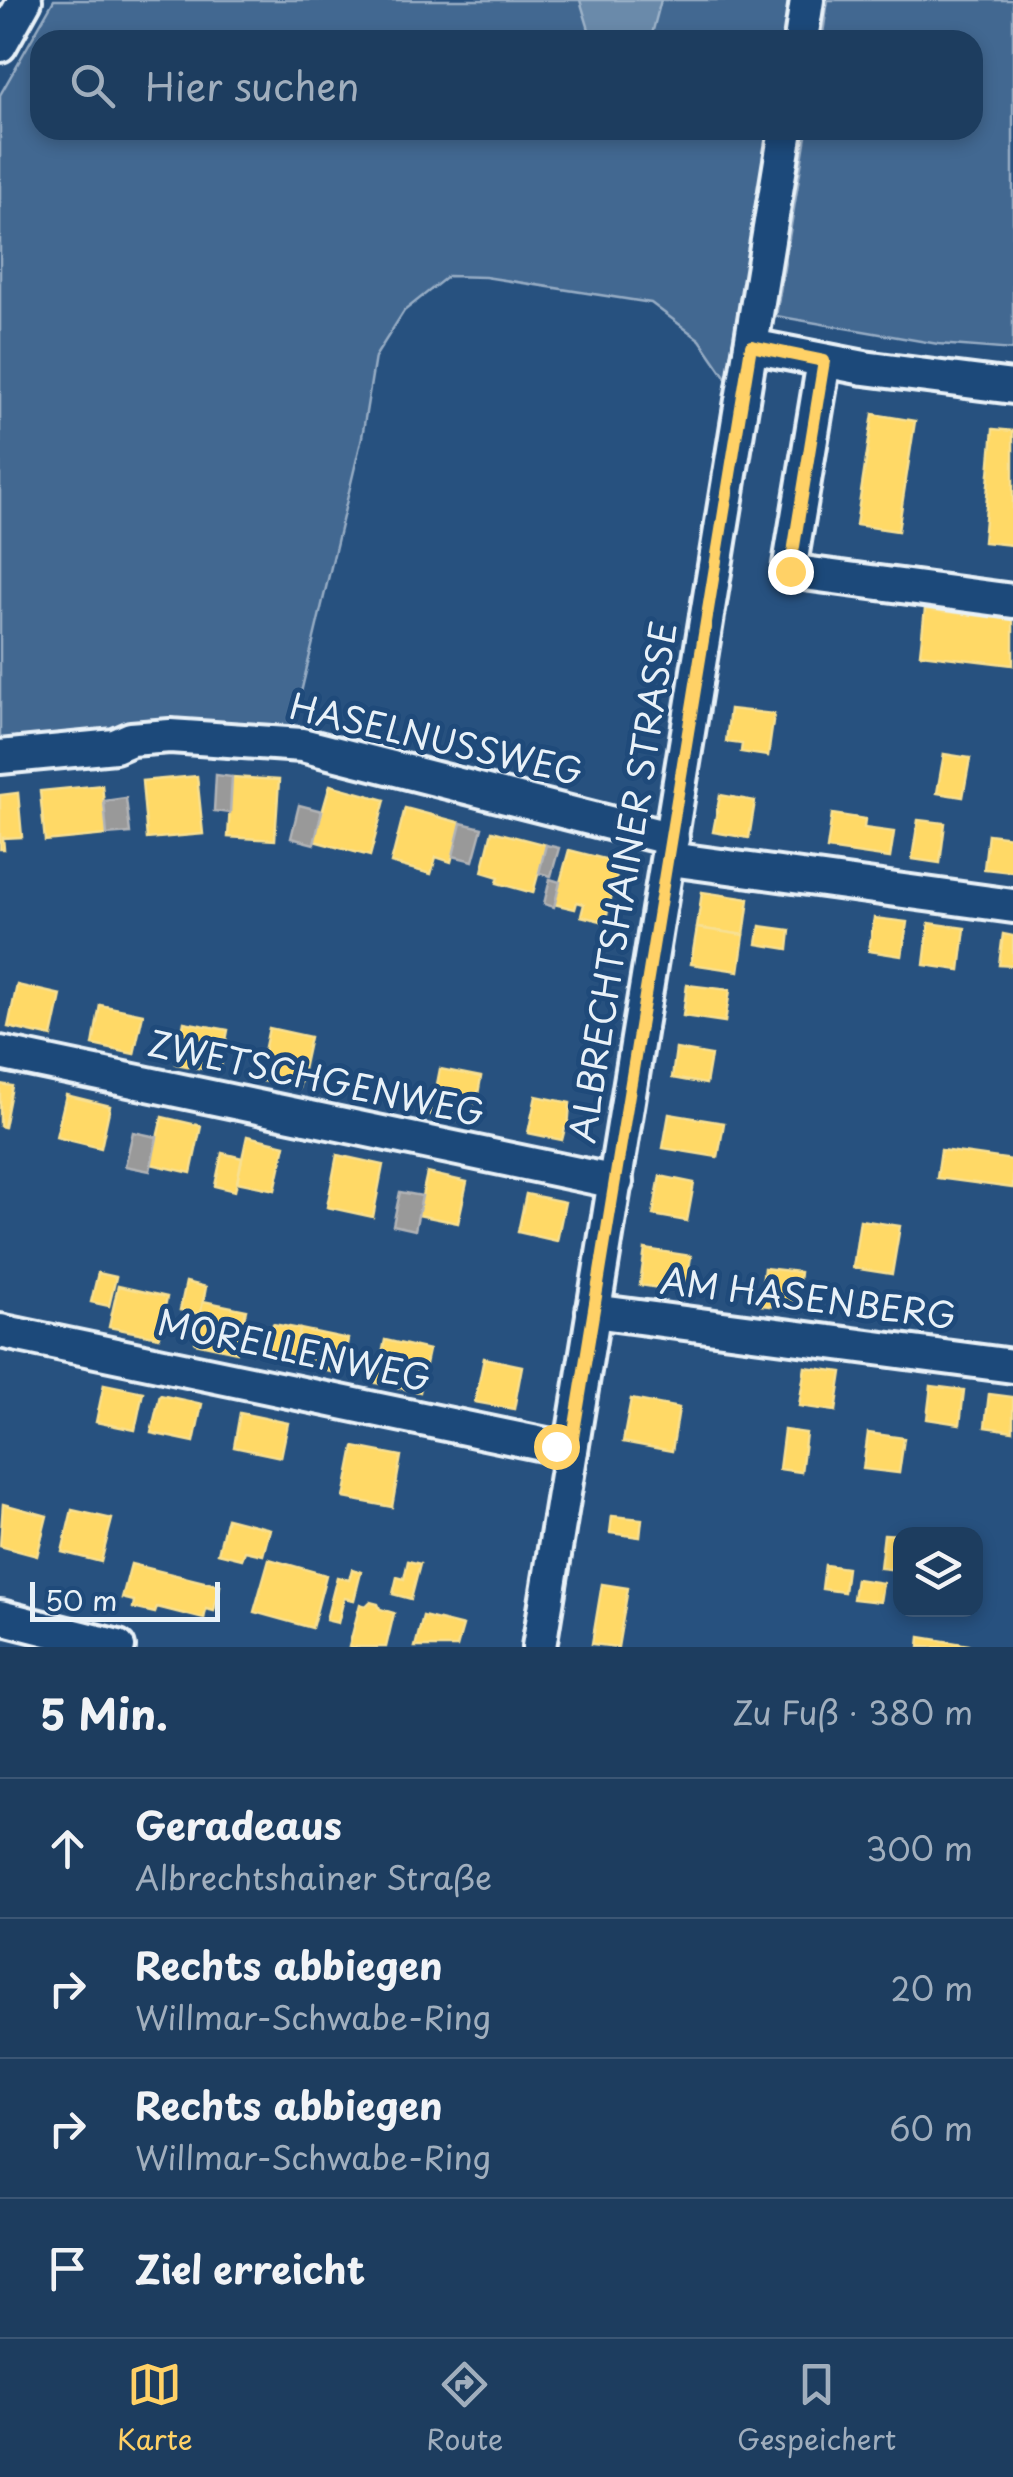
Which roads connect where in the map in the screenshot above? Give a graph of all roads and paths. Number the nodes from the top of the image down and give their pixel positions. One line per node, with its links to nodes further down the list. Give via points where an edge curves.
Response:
1 (25, 0): 4 (street)
2 (808, 0): 3 (street)
3 (803, 30)
4 (0, 45)
5 (784, 140): 6 (street, ALBRECHTSHAINER STRASSE)
6 (751, 346): 7 (street); 11 (street, ALBRECHTSHAINER STRASSE)
7 (824, 361): 8 (street); 9 (street, via 790,571)
8 (1013, 388)
9 (1013, 600)
10 (0, 757): 11 (street, HASELNUSSWEG, via 170,736 302,745)
11 (671, 849): 12 (street, HASELNUSSWEG); 14 (street, ALBRECHTSHAINER STRASSE)
12 (1013, 906)
13 (0, 1053): 14 (street, ZWETSCHGENWEG)
14 (616, 1182): 15 (street, ALBRECHTSHAINER STRASSE)
15 (593, 1311): 17 (street, AM HASENBERG); 18 (street, ALBRECHTSHAINER STRASSE)
16 (0, 1331): 18 (street, MORELLENWEG)
17 (1013, 1366)
18 (571, 1450): 21 (street, ALBRECHTSHAINER STRASSE)
19 (0, 1617): 20 (street)
20 (118, 1647)
21 (539, 1647)

